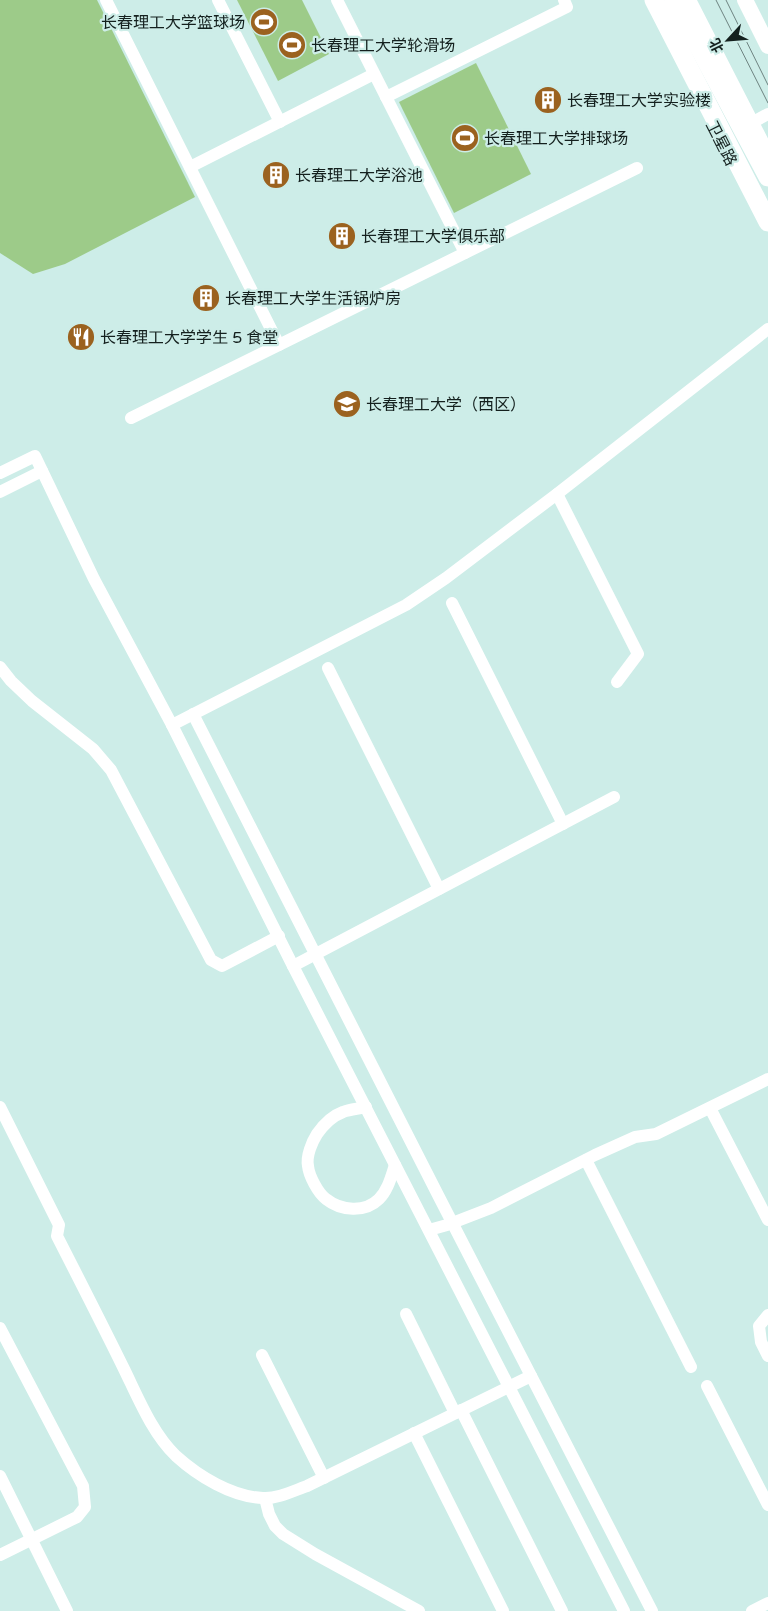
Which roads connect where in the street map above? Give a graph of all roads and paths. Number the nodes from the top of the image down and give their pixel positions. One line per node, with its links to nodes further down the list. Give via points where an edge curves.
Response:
1 (106, 0): 18 (street)
2 (218, 0): 14 (street)
3 (337, 0): 11 (street)
4 (564, 0): 12 (street, via 567,7)
5 (649, 0): 16 (main road, 卫星路)
6 (654, 0): 21 (highway)
7 (674, 0): 20 (highway)
8 (688, 0): 15 (main road)
9 (745, 0): 10 (main road)
10 (768, 46)
11 (374, 74): 12 (street); 14 (street)
12 (386, 97): 23 (street)
13 (768, 114): 15 (street)
14 (280, 122): 18 (street)
15 (752, 123): 16 (street); 17 (main road)
16 (720, 139): 22 (main road, 卫星路)
17 (768, 156)
18 (190, 167): 25 (street)
19 (637, 168): 23 (street)
20 (768, 177)
21 (768, 222)
22 (768, 233)
23 (465, 253): 25 (street)
24 (768, 329): 30 (street)
25 (279, 345): 26 (street)
26 (131, 418)
27 (42, 471): 28 (street, via 34,456); 29 (street); 36 (street, via 94,579)
28 (0, 473)
29 (0, 492)
30 (557, 494): 34 (street, via 638,654); 35 (street, via 406,606)
31 (452, 603): 38 (street)
32 (0, 668): 40 (street, via 32,701 93,749 111,770 211,960 222,966)
33 (328, 668): 39 (street)
34 (617, 682)
35 (194, 714): 36 (street); 41 (street)
36 (172, 725): 40 (street)
37 (614, 797): 38 (street)
38 (563, 824): 39 (street)
39 (439, 889): 41 (street)
40 (279, 936): 42 (street)
41 (316, 954): 42 (street); 50 (street)
42 (293, 966): 45 (street)
43 (768, 1079): 46 (street)
44 (0, 1107): 65 (street, via 59,1225 57,1236 158,1434 175,1455 198,1473 243,1495)
45 (366, 1107): 48 (street); 48 (street, via 343,1112 324,1123 311,1144 307,1165 317,1189 325,1199 338,1206 354,1209 368,1206 388,1188)
46 (710, 1108): 47 (street, via 656,1134 635,1137); 49 (street)
47 (586, 1160): 50 (street, via 491,1208); 57 (street)
48 (395, 1165): 51 (street)
49 (768, 1220)
50 (452, 1223): 51 (street); 58 (street)
51 (429, 1230): 59 (street)
52 (406, 1314): 61 (street)
53 (768, 1315): 56 (street, via 759,1326 761,1342)
54 (0, 1328): 67 (street, via 83,1486 85,1507 77,1517)
55 (262, 1355): 64 (street)
56 (768, 1356)
57 (691, 1368)
58 (531, 1376): 59 (street); 75 (street)
59 (509, 1386): 61 (street); 74 (street)
60 (707, 1386): 66 (street)
61 (458, 1412): 62 (street); 73 (street)
62 (414, 1433): 64 (street); 72 (street)
63 (0, 1476): 67 (street)
64 (324, 1478): 65 (street, via 282,1495)
65 (264, 1498): 71 (street, via 275,1526 283,1534)
66 (768, 1505)
67 (32, 1539): 68 (street); 70 (street)
68 (0, 1555)
69 (768, 1602): 76 (street)
70 (67, 1611)
71 (419, 1611)
72 (503, 1611)
73 (562, 1611)
74 (624, 1611)
75 (652, 1611)
76 (752, 1611)

